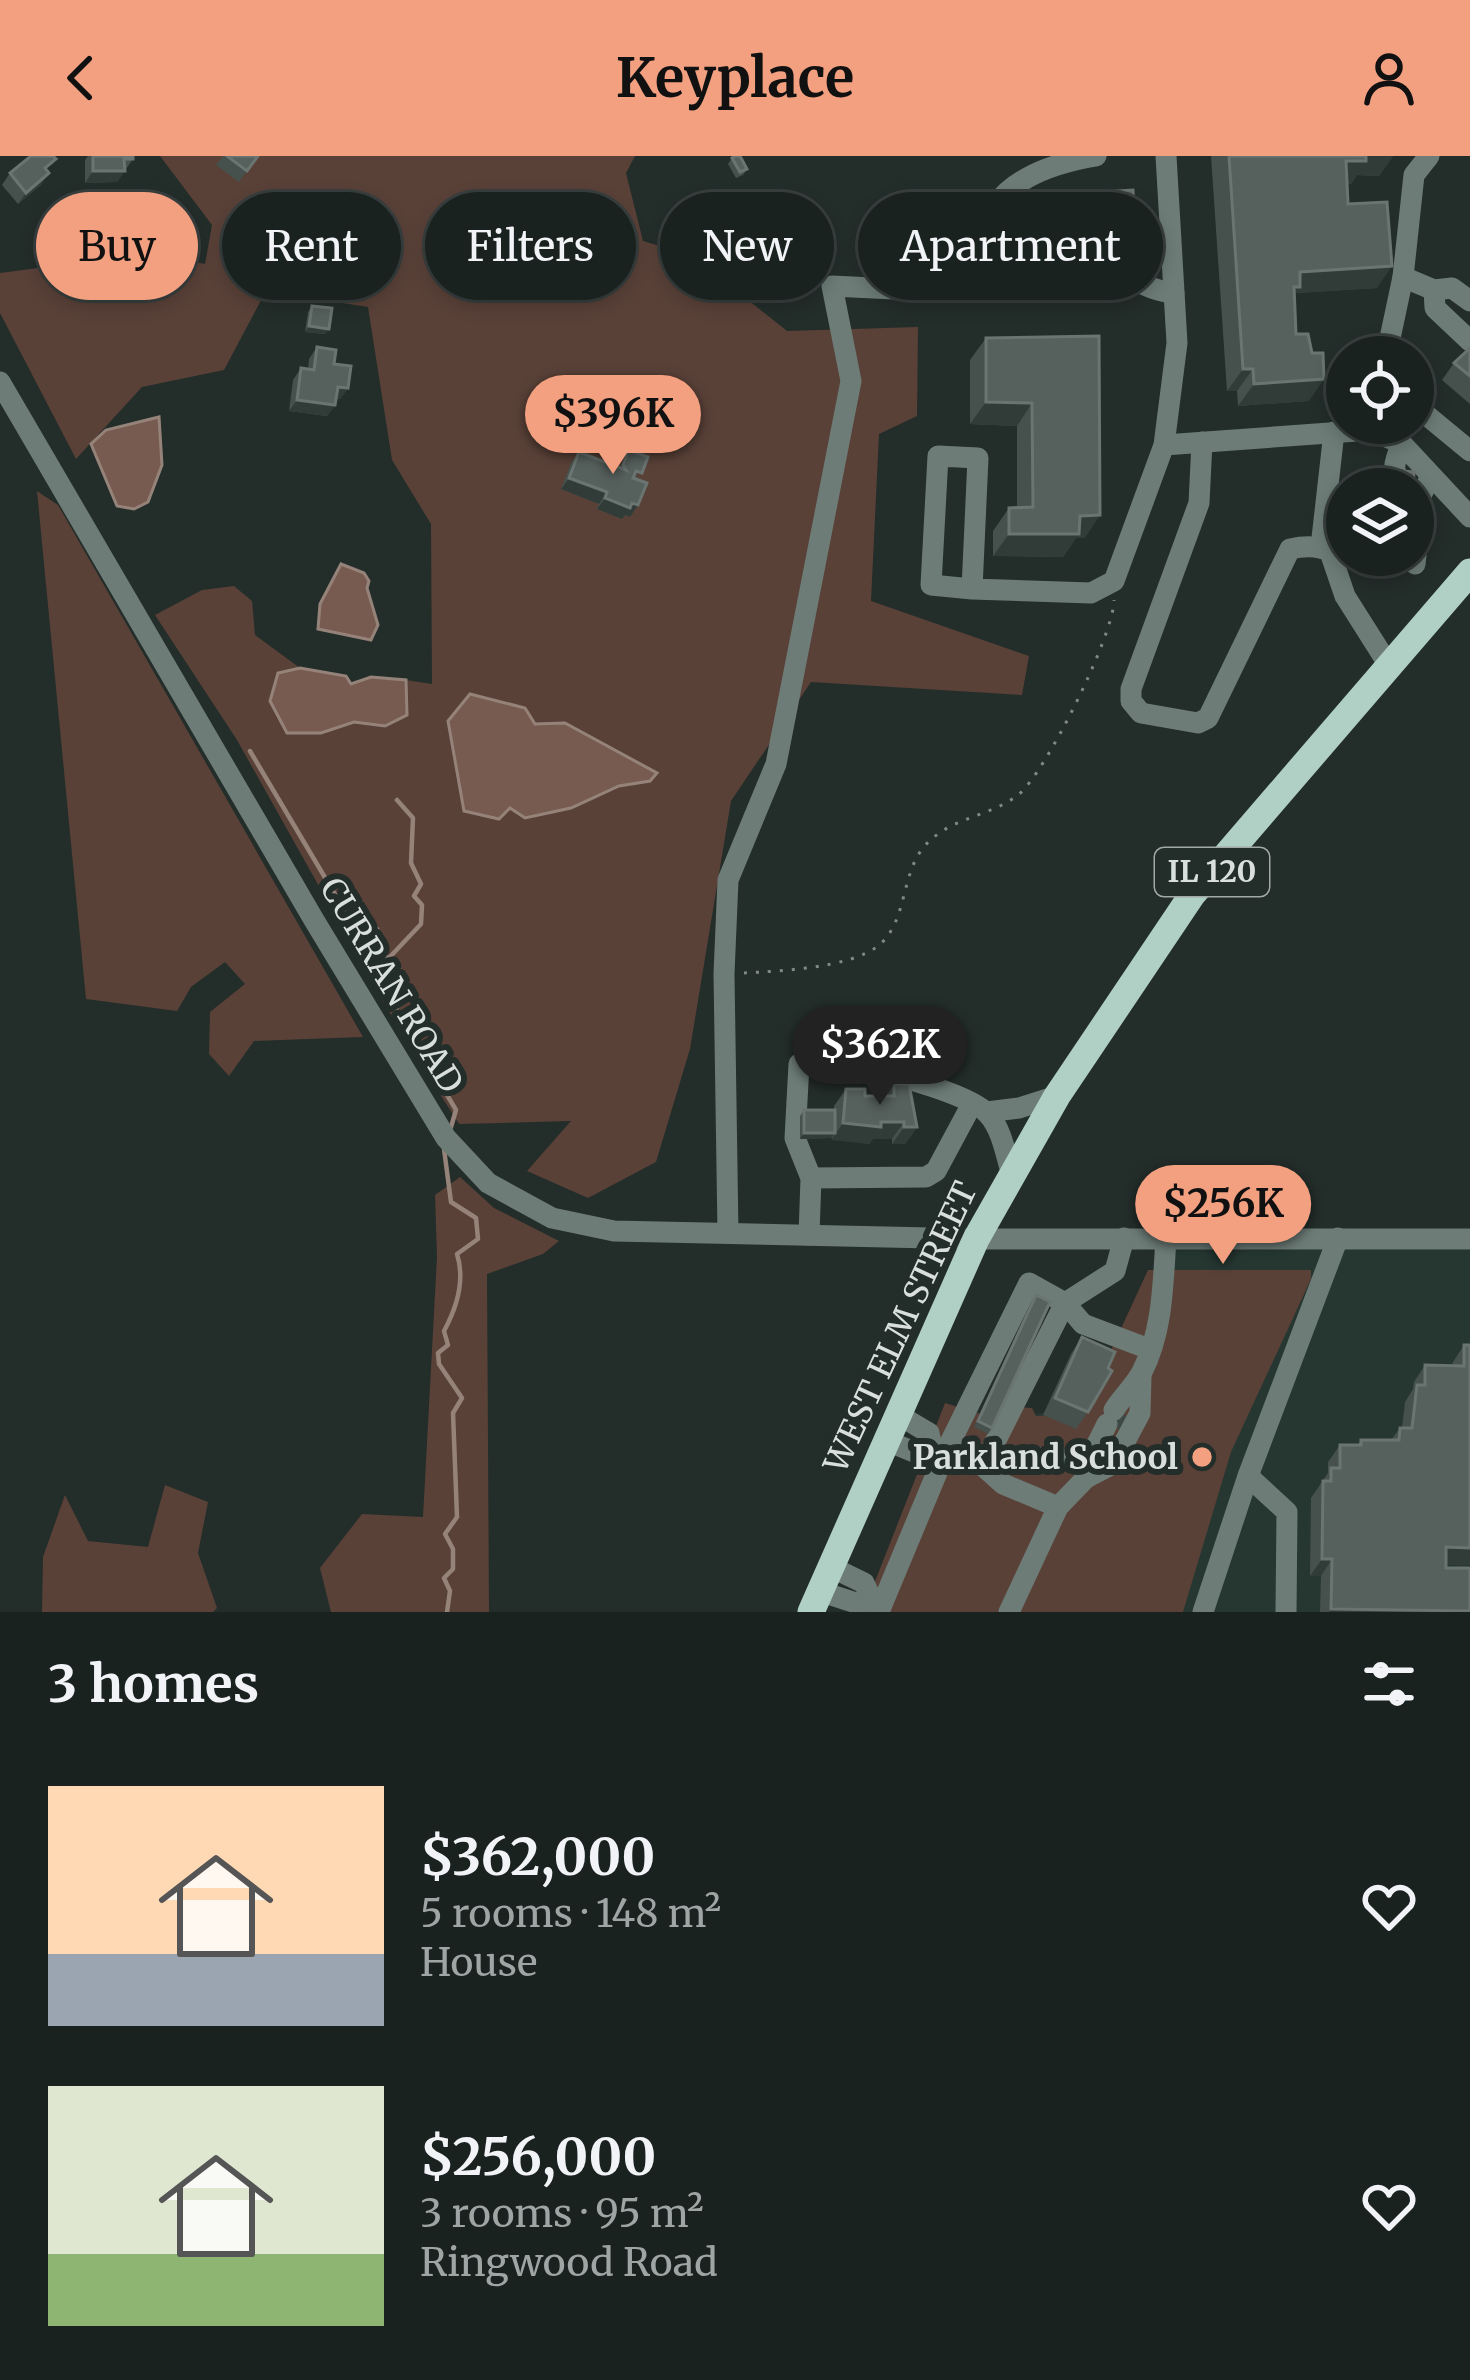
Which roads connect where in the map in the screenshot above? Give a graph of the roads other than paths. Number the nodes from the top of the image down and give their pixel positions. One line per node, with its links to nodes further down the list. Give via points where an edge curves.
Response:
1 (1096, 156): 4 (street, via 1066,161)
2 (1166, 156): 9 (street)
3 (1429, 156): 5 (street, via 1414,175)
4 (1008, 192)
5 (1403, 277): 7 (street); 11 (street)
6 (858, 287): 33 (street, via 832,286 851,381 776,764 728,880)
7 (1435, 290): 10 (street, via 1452,289); 12 (street, via 1435,308)
8 (1163, 292): 9 (street)
9 (1174, 293): 19 (street, via 1178,344)
10 (1470, 302)
11 (1390, 336)
12 (1470, 341)
13 (0, 382): 33 (street, CURRAN ROAD, via 446,1138 488,1183 551,1218 614,1231)
14 (1434, 421): 20 (street)
15 (1326, 433): 16 (street)
16 (1202, 442): 19 (street); 25 (street, via 1199,503 1132,689 1141,713 1208,718 1290,549)
17 (1333, 444): 25 (street)
18 (1402, 444): 21 (street); 22 (street)
19 (1164, 446): 27 (street, via 1114,581 1091,593)
20 (1470, 451)
21 (1392, 468)
22 (1424, 468)
23 (1434, 479): 24 (street)
24 (1470, 517)
25 (1321, 547): 28 (street)
26 (1470, 572): 28 (main road, WEST ELM STREET / IL 120)
27 (972, 589): 27 (street, via 978,458 938,456 931,584)
28 (1388, 664): 29 (main road, WEST ELM STREET / IL 120, via 1192,895)
29 (1057, 1096): 30 (street, via 1019,1108); 31 (main road, WEST ELM STREET / IL 120)
30 (980, 1108): 31 (street, via 1003,1142); 32 (street, via 926,1177); 32 (street, via 830,1057 809,1059 799,1064 795,1138)
31 (1012, 1175): 38 (main road, WEST ELM STREET / IL 120)
32 (812, 1178): 34 (street)
33 (728, 1233): 34 (street, CURRAN ROAD)
34 (809, 1235): 38 (street, CURRAN ROAD)
35 (1124, 1238): 36 (street, CURRAN ROAD); 38 (street, CURRAN ROAD); 40 (street, via 1115,1270)
36 (1166, 1238): 37 (street, CURRAN ROAD); 41 (street, via 1161,1316)
37 (1338, 1238): 39 (street, CURRAN ROAD); 48 (street)
38 (976, 1239): 44 (main road, WEST ELM STREET / IL 120)
39 (1470, 1239)
40 (1065, 1303): 41 (street, via 1083,1324); 42 (street); 42 (street, via 1029,1283)
41 (1149, 1349): 43 (street)
42 (1010, 1366): 45 (street); 47 (street)
43 (1141, 1376): 49 (street, via 1091,1456); 49 (street, via 1140,1413 1113,1464)
44 (891, 1427): 45 (street, via 929,1433); 51 (main road, WEST ELM STREET / IL 120)
45 (939, 1449): 47 (street); 52 (street)
46 (1062, 1459): 47 (street)
47 (986, 1460): 50 (street, via 1003,1484)
48 (1248, 1476): 54 (street); 55 (street, via 1287,1512)
49 (1086, 1478): 50 (street)
50 (1058, 1507): 53 (street)
51 (820, 1590): 52 (street, via 864,1583)
52 (880, 1606)
53 (1010, 1612)
54 (1203, 1612)
55 (1286, 1612)

